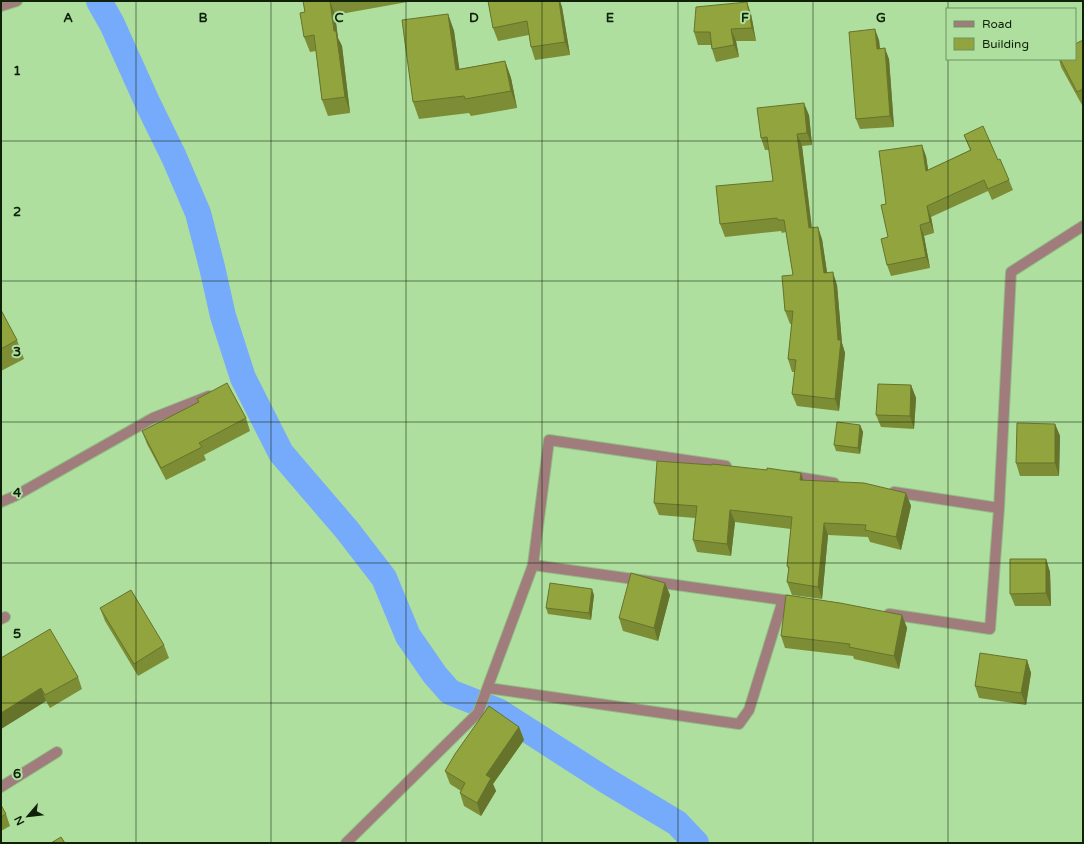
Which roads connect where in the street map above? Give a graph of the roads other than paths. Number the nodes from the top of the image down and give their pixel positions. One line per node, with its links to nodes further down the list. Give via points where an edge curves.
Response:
1 (17, 1): 2 (street)
2 (1, 6)
3 (1083, 226): 10 (street, via 1011,272)
4 (216, 393): 9 (street, via 153,418)
5 (738, 468): 11 (street, via 550,440)
6 (785, 475): 7 (street)
7 (842, 484)
8 (886, 491): 10 (street)
9 (1, 502)
10 (999, 508): 14 (street, via 990,629)
11 (533, 565): 12 (street); 15 (street)
12 (783, 600): 13 (street); 15 (street, via 749,710 739,724)
13 (805, 603)
14 (879, 613)
15 (488, 689): 18 (street, via 478,713)
16 (57, 752): 17 (street)
17 (1, 787)
18 (346, 843)

